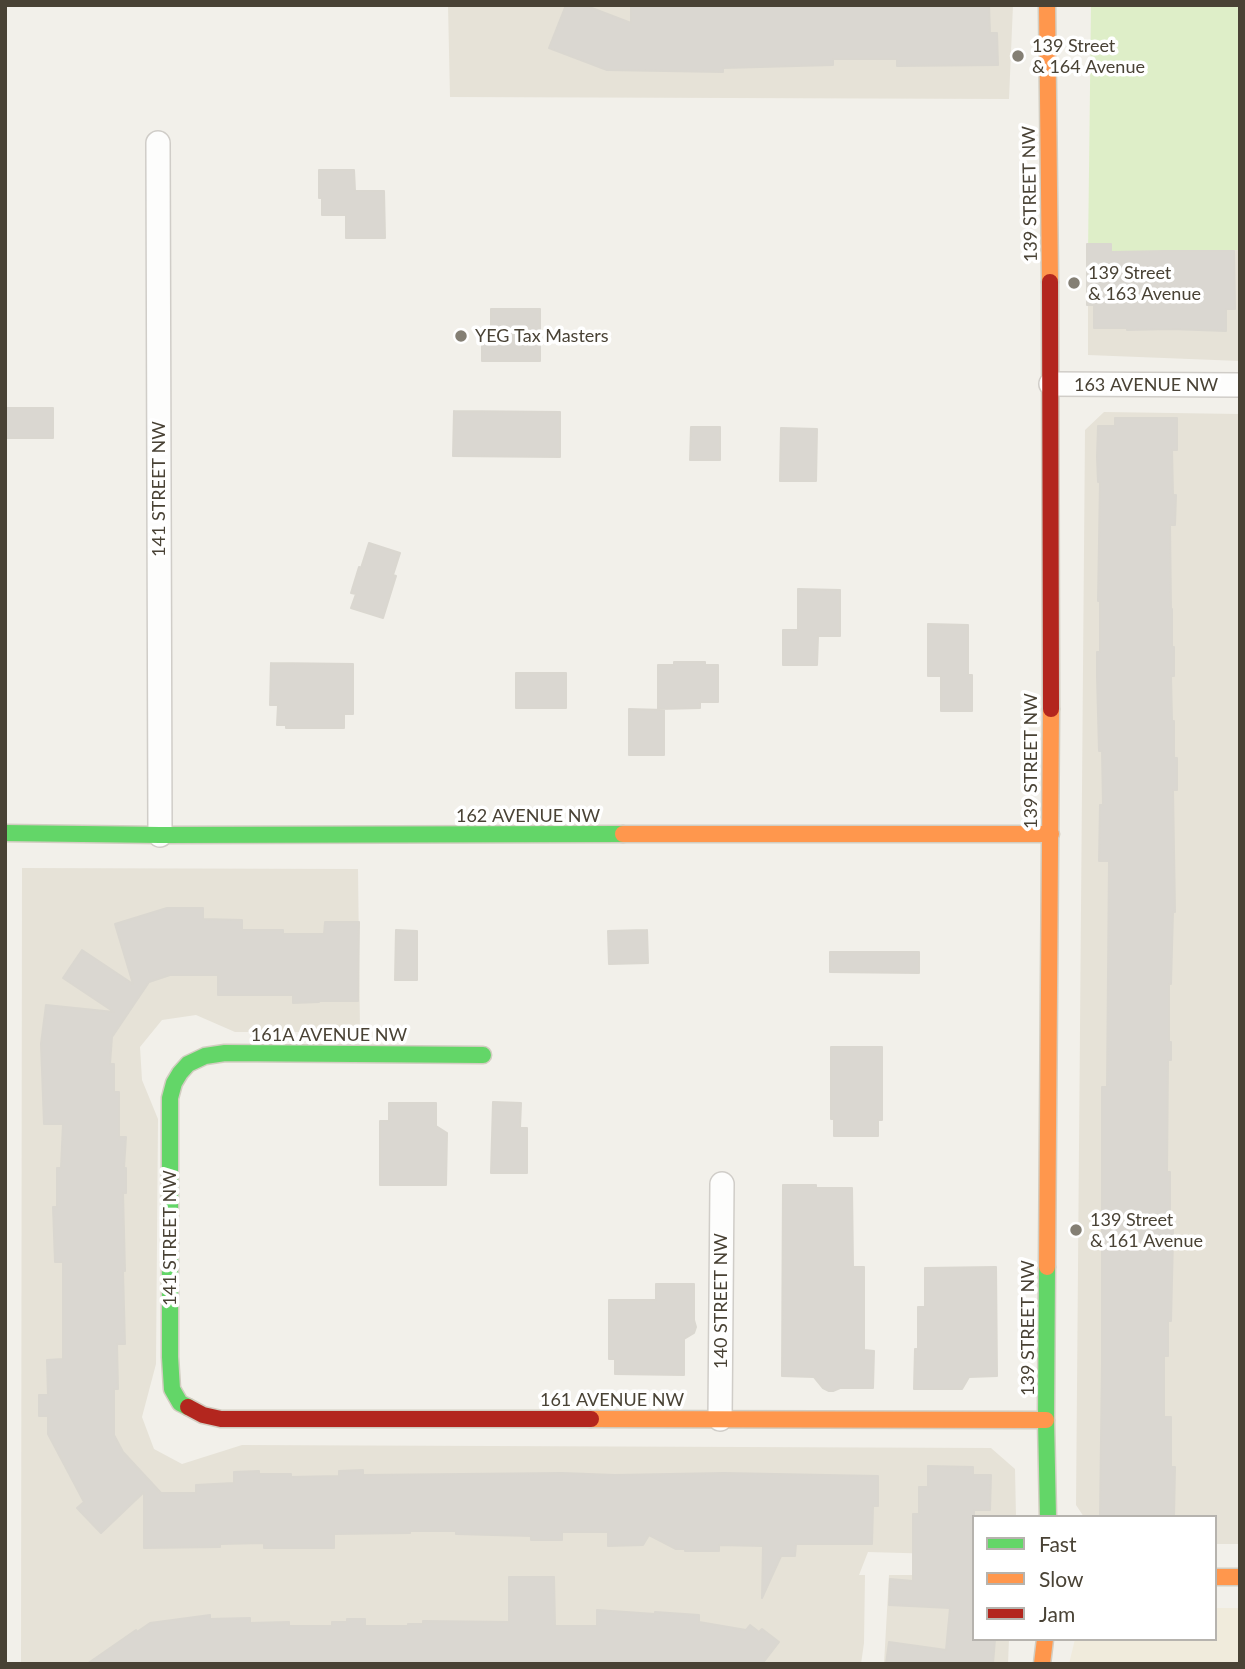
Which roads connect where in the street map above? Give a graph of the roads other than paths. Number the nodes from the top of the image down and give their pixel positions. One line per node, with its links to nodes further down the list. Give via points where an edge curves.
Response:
1 (1048, 5): 3 (street, 139 STREET NW)
2 (158, 143): 7 (street, 141 STREET NW)
3 (1051, 384): 4 (street, 163 AVENUE NW); 6 (street, 139 STREET NW)
4 (1240, 385)
5 (5, 834): 7 (street, 162 AVENUE NW)
6 (1051, 834): 7 (street, 162 AVENUE NW); 13 (street, 139 STREET NW)
7 (160, 835)
8 (483, 1055): 9 (street, 161A AVENUE NW, via 225,1054 205,1056)
9 (180, 1073): 11 (street, 141 STREET NW, via 170,1098 170,1357 172,1389)
10 (722, 1184): 12 (street, 140 STREET NW)
11 (180, 1403): 12 (street, 161 AVENUE NW, via 203,1416 221,1419)
12 (720, 1419): 13 (street, 161 AVENUE NW)
13 (1046, 1420): 14 (street, 139 STREET NW)
14 (1048, 1515)
15 (1217, 1577): 16 (street)
16 (1240, 1577)
17 (1045, 1641): 18 (street)
18 (1042, 1664)

